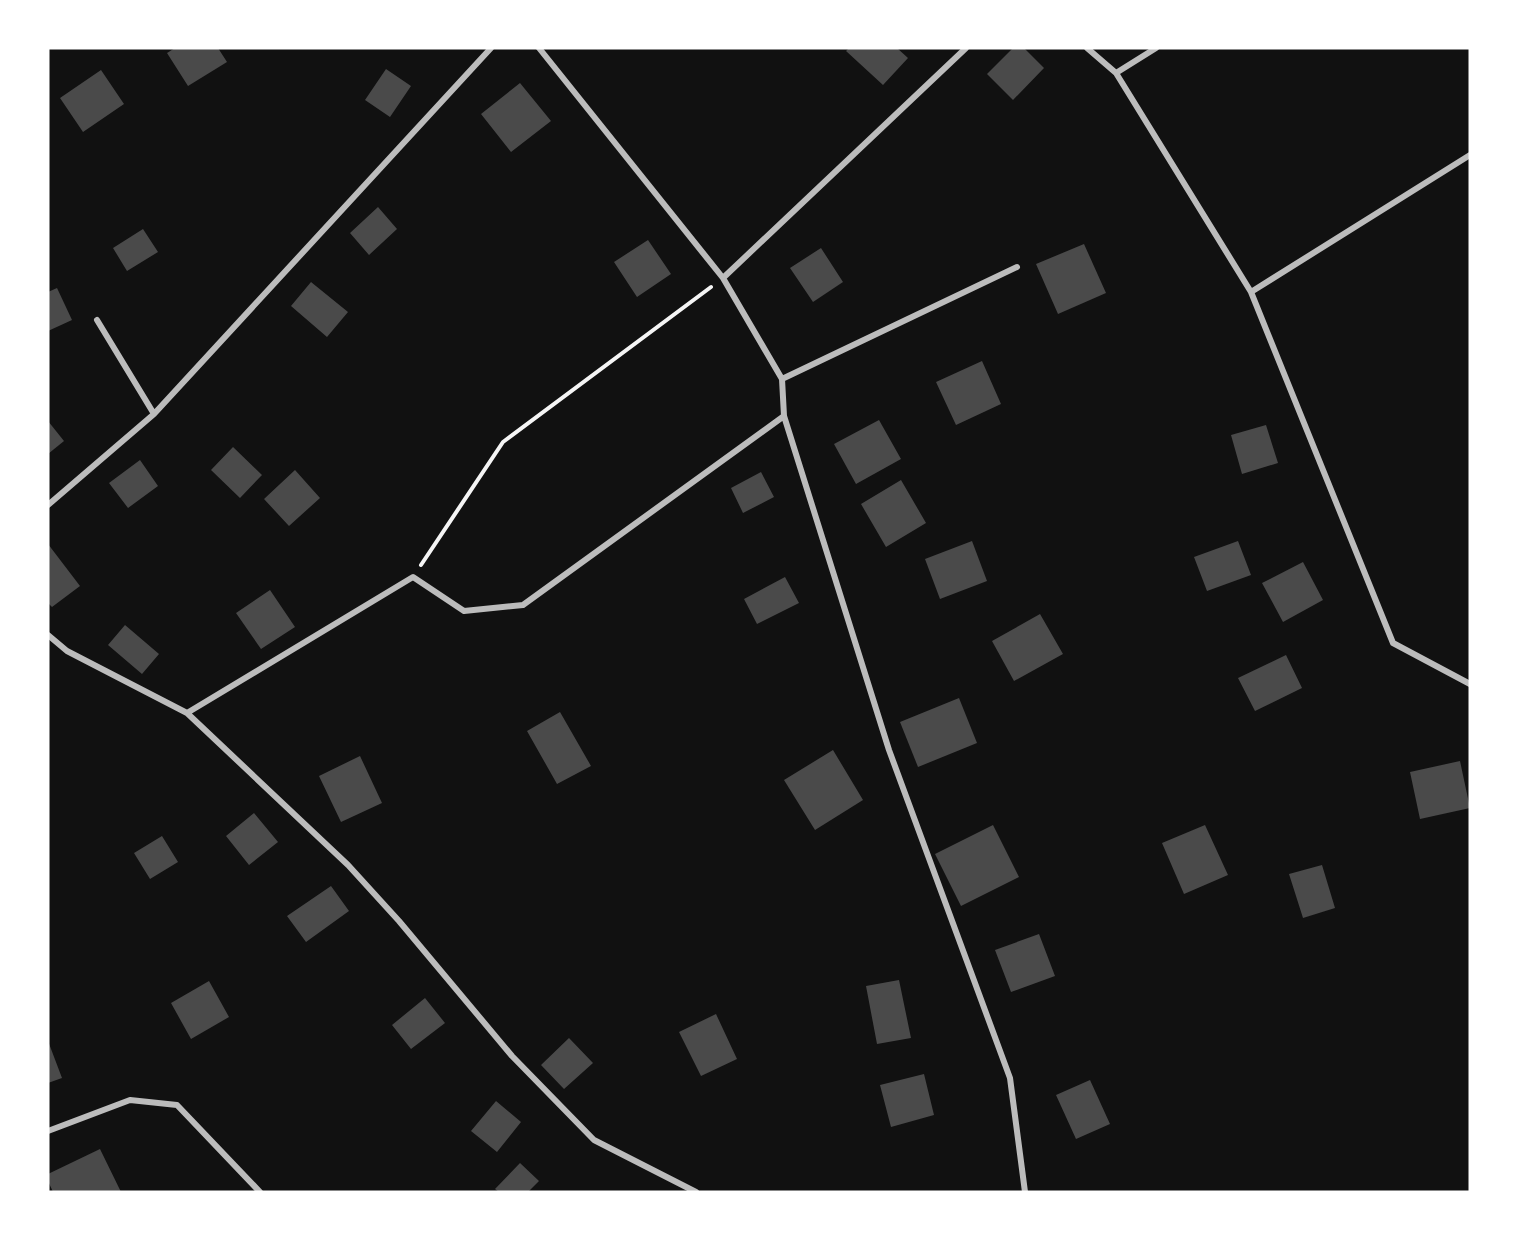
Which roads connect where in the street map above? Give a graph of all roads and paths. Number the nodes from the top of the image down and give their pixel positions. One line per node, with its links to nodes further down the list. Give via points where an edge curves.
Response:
1 (491, 48): 13 (street)
2 (539, 48): 9 (street)
3 (966, 48): 9 (street)
4 (1087, 48): 6 (street)
5 (1156, 48): 6 (street)
6 (1116, 72): 10 (street)
7 (1470, 155): 10 (street)
8 (1017, 267): 12 (street)
9 (723, 278): 12 (street); 16 (path, via 503,442)
10 (1251, 292): 18 (street, via 1393,643)
11 (97, 320): 13 (street)
12 (782, 379): 14 (street)
13 (154, 414): 15 (street)
14 (784, 416): 16 (street, via 523,605 464,611); 23 (street, via 889,750 1010,1078)
15 (48, 505)
16 (413, 577): 19 (street)
17 (48, 635): 19 (street, via 67,651)
18 (1470, 684)
19 (187, 713): 22 (street, via 348,866 512,1056 594,1140)
20 (48, 1131): 21 (street, via 130,1100 177,1105)
21 (260, 1192)
22 (696, 1192)
23 (1025, 1192)

